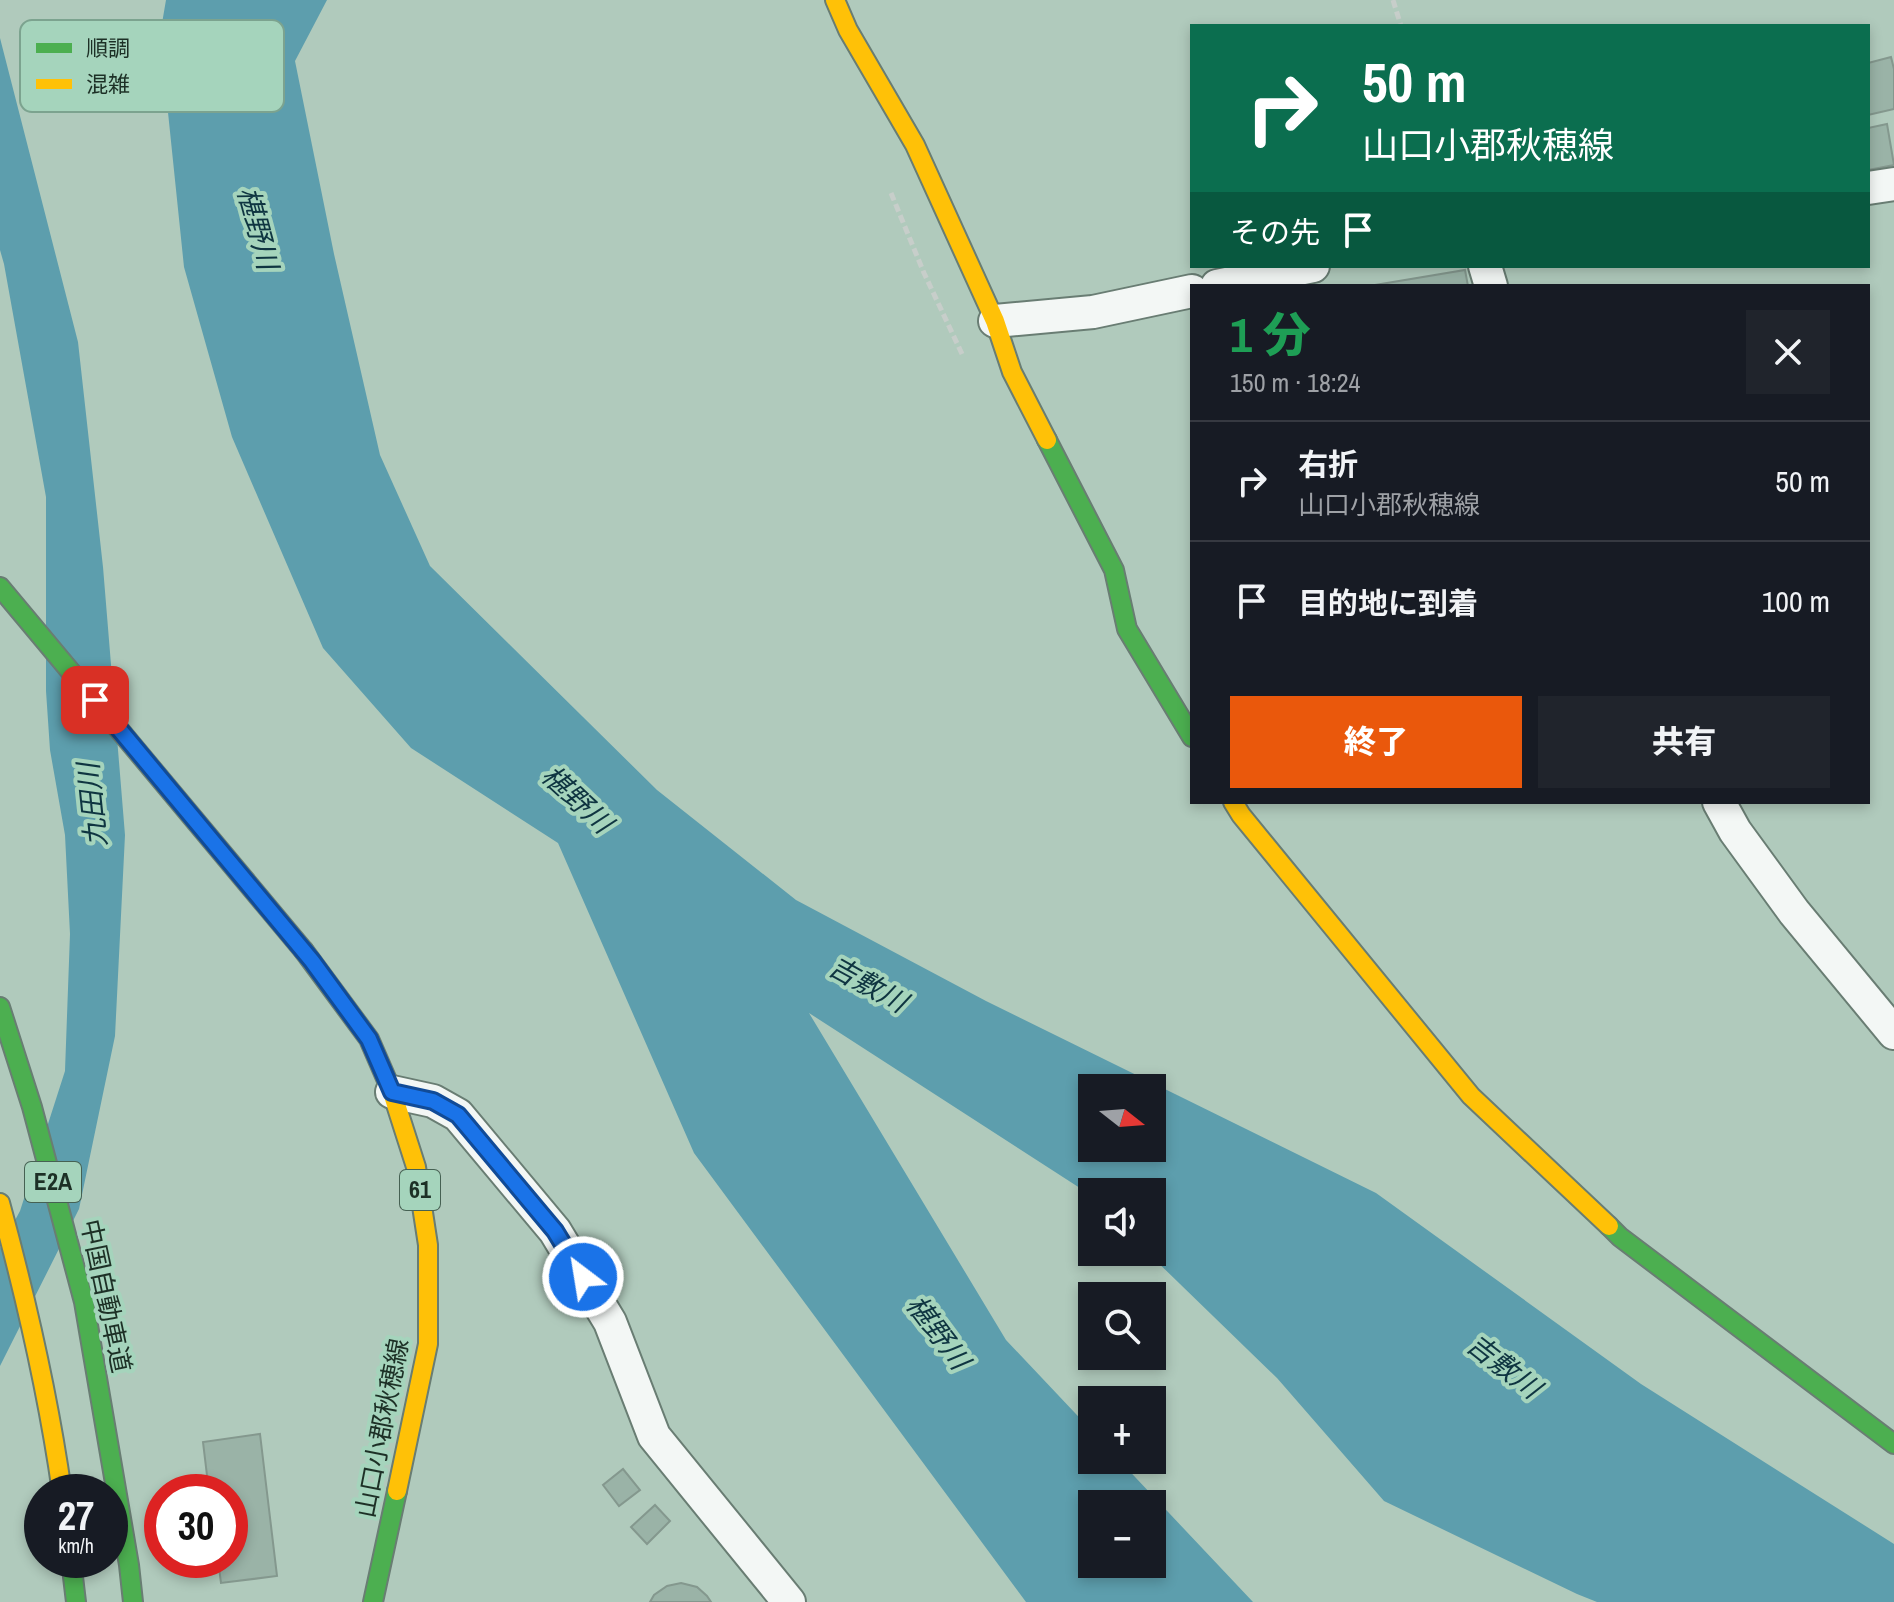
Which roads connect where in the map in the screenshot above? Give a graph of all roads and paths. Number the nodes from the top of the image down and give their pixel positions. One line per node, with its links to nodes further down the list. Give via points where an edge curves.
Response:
1 (835, 0): 9 (main road, via 915,145)
2 (1393, 0): 3 (path)
3 (1400, 24)
4 (1894, 184): 5 (street)
5 (1870, 188)
6 (1303, 268): 7 (street)
7 (1227, 284)
8 (1190, 291): 9 (street, via 1093,312)
9 (995, 321): 11 (main road, via 1012,372 1114,570 1127,629)
10 (0, 587): 16 (main road, 山口小郡秋穂線 / 61, via 312,961 369,1039)
11 (1190, 734)
12 (1234, 804): 18 (main road, via 1471,1096 1620,1237)
13 (1720, 804): 15 (street, via 1794,912)
14 (0, 1007): 22 (main road, 中国自動車道 / E2A, via 84,1302)
15 (1894, 1033)
16 (392, 1092): 23 (main road, 山口小郡秋穂線 / 61, via 416,1167 428,1245 428,1344); 24 (street, via 433,1101 458,1115 555,1231 610,1322 654,1436)
17 (0, 1203): 19 (main road, E2A, via 21,1278)
18 (1894, 1444)
19 (60, 1474)
20 (73, 1578): 21 (main road)
21 (76, 1602)
22 (133, 1602)
23 (373, 1602)
24 (789, 1602)

